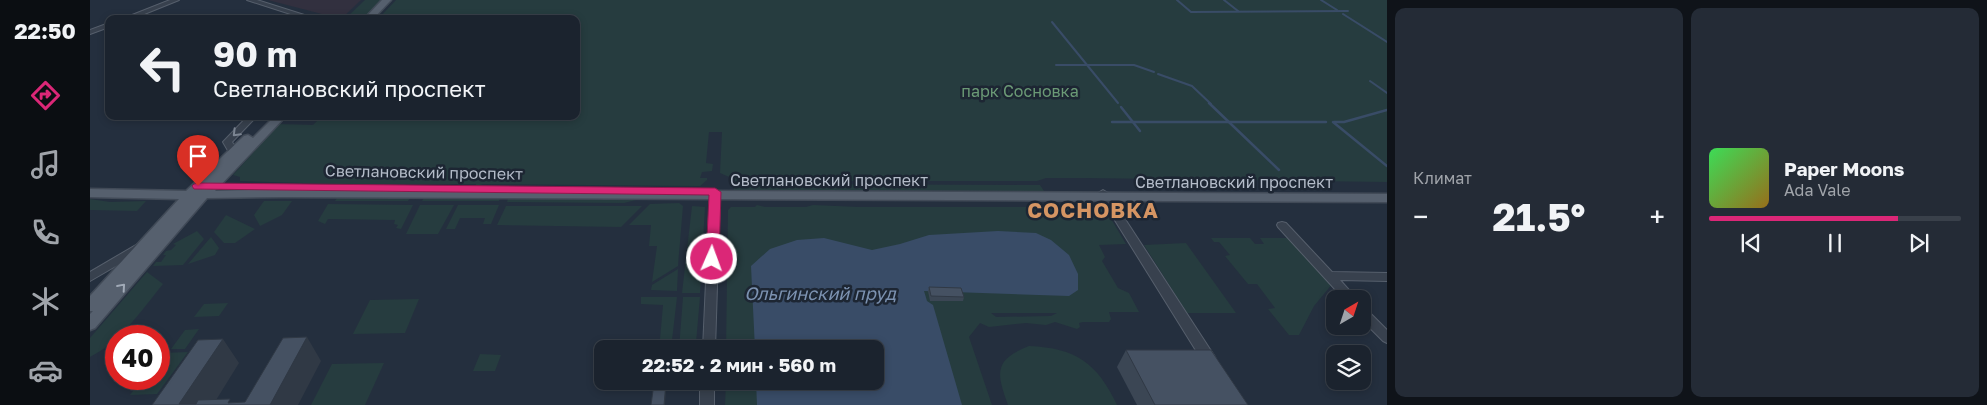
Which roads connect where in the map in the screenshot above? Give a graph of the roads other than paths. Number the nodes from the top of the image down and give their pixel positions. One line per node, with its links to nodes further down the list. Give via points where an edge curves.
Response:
1 (176, 0): 5 (street)
2 (250, 0): 6 (street)
3 (387, 0): 7 (main road)
4 (393, 0): 8 (main road)
5 (136, 15)
6 (300, 15)
7 (372, 15)
8 (379, 15)
9 (105, 26): 10 (street)
10 (90, 32)
11 (249, 120): 14 (street, one-way to 14, via 227,142)
12 (268, 120): 14 (main road)
13 (277, 120): 16 (main road)
14 (233, 152): 16 (main road)
15 (90, 185): 16 (main road, Светлановский проспект)
16 (201, 190): 17 (main road, Светлановский проспект); 18 (main road, Светлановский проспект); 23 (main road); 30 (main road, one-way to 16)
17 (90, 193)
18 (715, 194): 20 (main road, Светлановский проспект); 32 (street)
19 (1387, 194): 20 (main road, Светлановский проспект)
20 (1105, 195): 21 (main road, Светлановский проспект); 33 (street)
21 (1387, 198)
22 (1282, 225): 24 (street)
23 (146, 243): 25 (street); 28 (main road)
24 (1330, 276): 26 (street); 27 (street)
25 (90, 277)
26 (1387, 277)
27 (1342, 290)
28 (90, 306)
29 (1371, 321): 31 (street)
30 (90, 324)
31 (1387, 338)
32 (709, 340)
33 (1217, 372)
34 (707, 390): 35 (street)
35 (706, 405)

